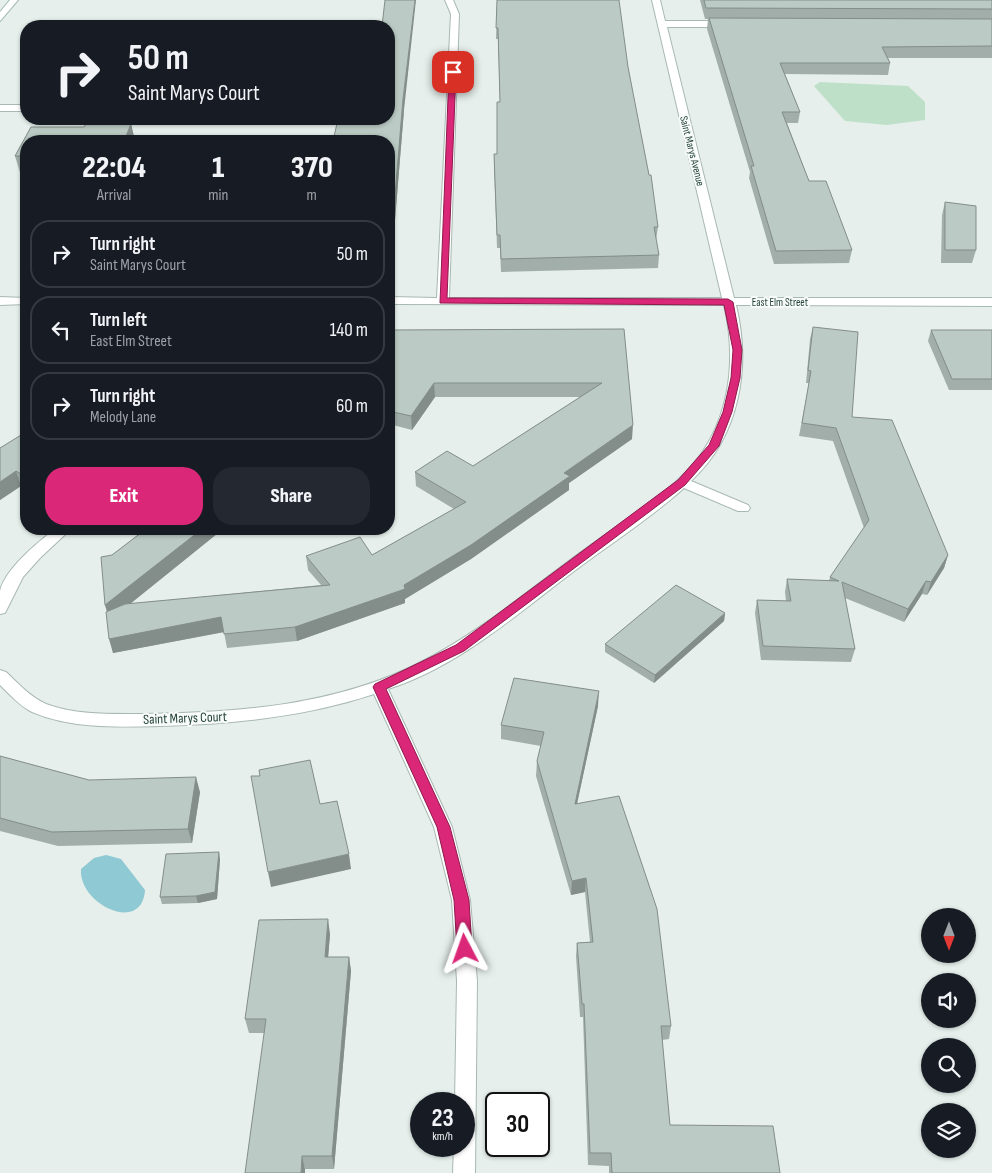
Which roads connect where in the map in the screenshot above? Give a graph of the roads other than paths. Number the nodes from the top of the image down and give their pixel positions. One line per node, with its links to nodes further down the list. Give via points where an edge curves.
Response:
1 (14, 0): 4 (street)
2 (449, 0): 12 (street, via 455,14)
3 (656, 0): 5 (street, Saint Marys Avenue)
4 (0, 18)
5 (662, 24): 6 (street); 13 (street, Saint Marys Avenue)
6 (736, 24)
7 (0, 108): 8 (street)
8 (20, 108)
9 (0, 301): 10 (street)
10 (20, 301)
11 (395, 301): 12 (street, East Elm Street)
12 (443, 301): 13 (street, East Elm Street)
13 (728, 302): 14 (street, East Elm Street); 15 (street, Saint Marys Court, via 738,350 728,412 714,446)
14 (992, 302)
15 (682, 482): 16 (street); 20 (street, Saint Marys Court, via 460,648)
16 (743, 508)
17 (56, 535): 18 (street, via 37,550 14,578)
18 (0, 609)
19 (0, 676): 20 (street, Saint Marys Court, via 39,708 74,716 122,720 207,719 274,712)
20 (379, 687): 21 (street, via 443,827 462,900 467,981)
21 (464, 1173)

